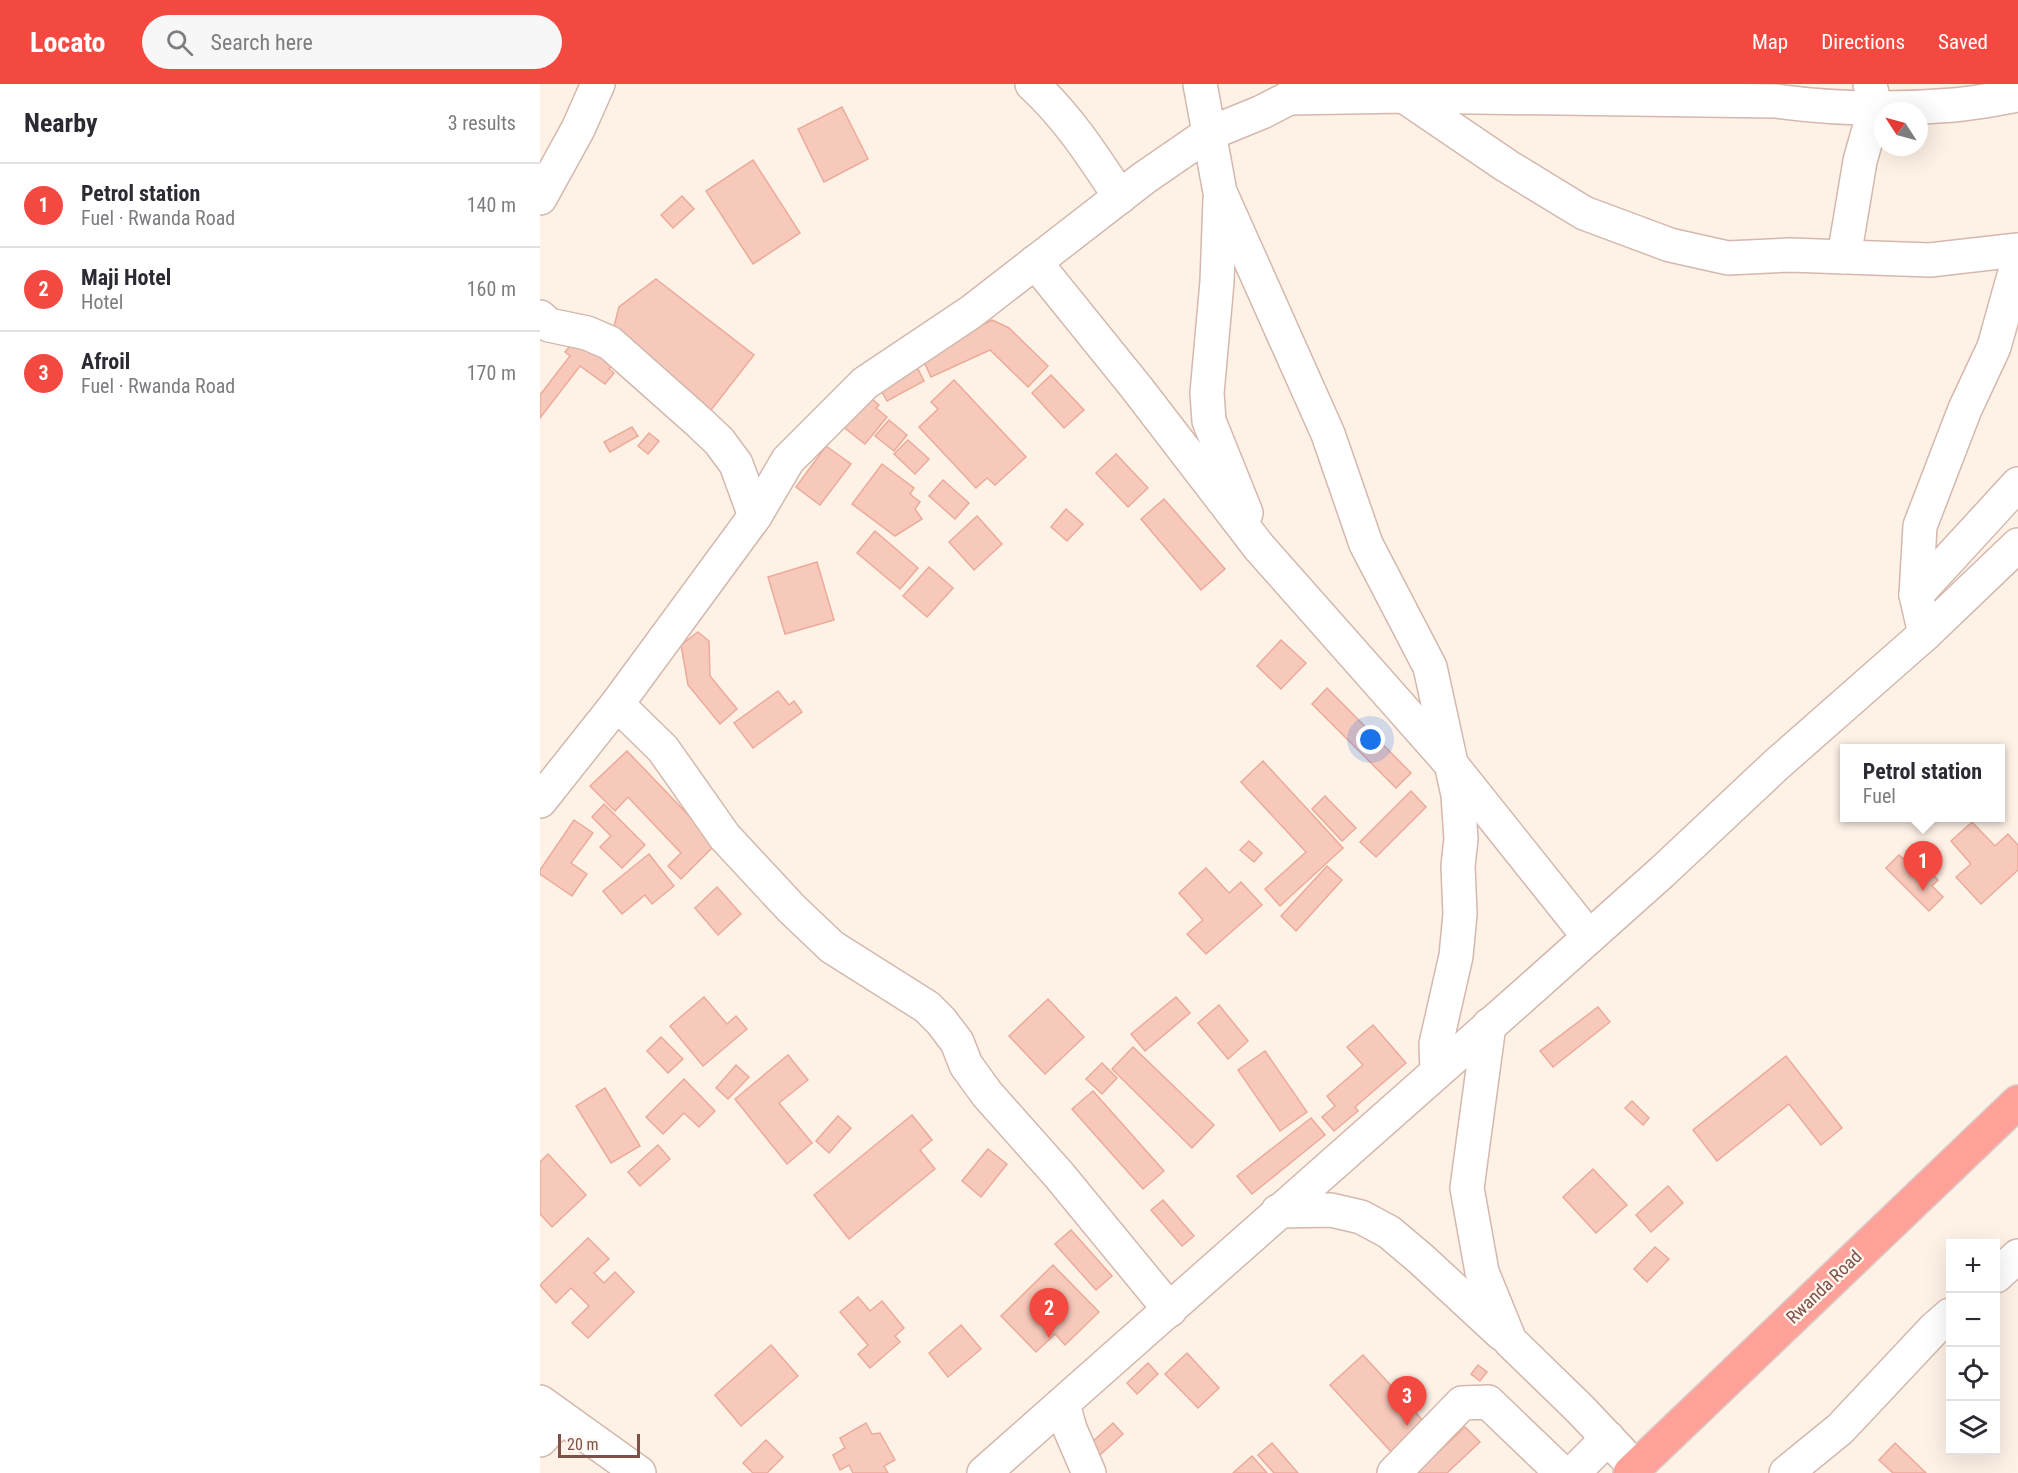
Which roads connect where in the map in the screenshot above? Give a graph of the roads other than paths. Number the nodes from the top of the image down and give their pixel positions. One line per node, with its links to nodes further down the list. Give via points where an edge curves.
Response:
1 (598, 84): 11 (street)
2 (1032, 84): 10 (street, via 1084,141)
3 (1200, 84): 8 (street)
4 (1297, 91): 6 (street); 8 (street, via 1262,112)
5 (2018, 95): 7 (street, via 1954,105)
6 (1404, 96): 7 (street, via 1776,101 1812,106); 13 (street, via 1498,161 1584,213 1659,241 1728,258)
7 (1873, 96): 13 (street)
8 (1208, 134): 9 (street); 10 (street)
9 (1220, 192): 20 (street, via 1217,282 1208,364 1209,421); 24 (street, via 1328,434 1366,544 1430,667)
10 (1120, 197): 15 (street)
11 (540, 198)
12 (2018, 250): 13 (street, via 1930,260)
13 (1844, 257)
14 (2018, 261): 21 (street, via 1994,347 1920,526)
15 (1035, 262): 18 (street, via 971,312 864,383 788,460); 20 (street)
16 (540, 317): 18 (street, via 549,325 587,333 610,343 700,423 736,464)
17 (2018, 484): 21 (street)
18 (755, 516): 23 (street)
19 (2018, 545): 22 (street)
20 (1259, 547): 24 (street)
21 (1916, 595): 22 (street)
22 (1925, 634): 26 (street)
23 (617, 704): 25 (street); 33 (street, via 663,749 725,837 816,932 832,947 927,1007 941,1021 987,1094)
24 (1451, 764): 26 (street); 28 (street, via 1461,839 1460,914 1456,956 1436,1044)
25 (540, 801)
26 (1589, 937): 27 (street)
27 (1489, 1026): 28 (street); 35 (street, via 1467,1188 1482,1272)
28 (1437, 1071): 30 (street)
29 (2018, 1102): 39 (highway, Rwanda Road)
30 (1278, 1211): 33 (street); 35 (street, via 1331,1210 1361,1217 1389,1232)
31 (2018, 1256): 32 (street)
32 (2000, 1272)
33 (1170, 1310): 36 (street)
34 (1946, 1318): 46 (street, via 1840,1429)
35 (1510, 1341): 38 (street)
36 (1063, 1404): 41 (street); 42 (street)
37 (547, 1419): 40 (street)
38 (1608, 1438): 39 (street); 45 (street)
39 (1633, 1470)
40 (639, 1473)
41 (984, 1473)
42 (1089, 1473)
43 (1394, 1473): 44 (street, via 1462,1403 1488,1402)
44 (1562, 1473)
45 (1573, 1473)
46 (1786, 1473)

